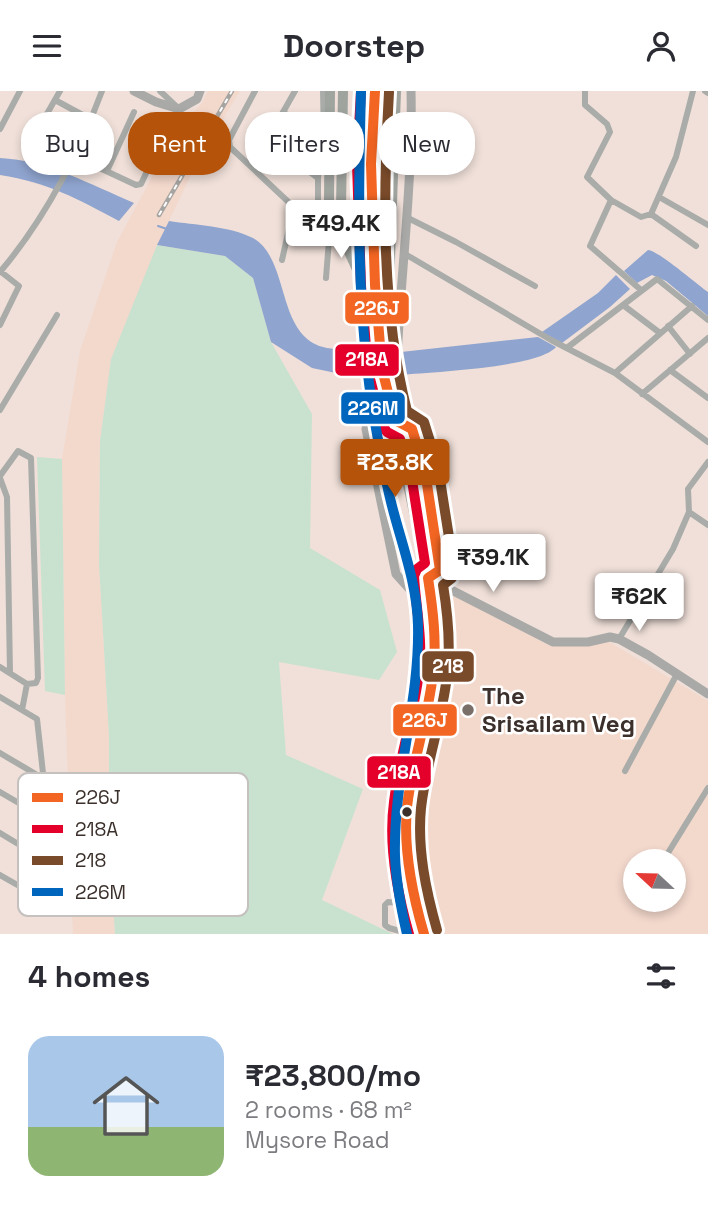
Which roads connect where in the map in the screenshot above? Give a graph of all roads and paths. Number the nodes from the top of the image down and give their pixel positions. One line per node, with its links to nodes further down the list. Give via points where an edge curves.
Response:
1 (20, 91): 27 (street)
2 (60, 91): 19 (street)
3 (103, 91): 23 (street)
4 (134, 91): 20 (street)
5 (160, 91): 20 (street)
6 (200, 91): 20 (street, via 197,99)
7 (255, 91): 29 (street, via 229,140)
8 (295, 91): 24 (street)
9 (323, 91): 25 (street)
10 (330, 91): 14 (main road, via 329,201 335,214 354,223 380,213 384,199)
11 (343, 91): 45 (main road)
12 (361, 91): 51 (highway)
13 (375, 91): 64 (highway, via 375,285 380,354)
14 (384, 91)
15 (396, 91): 64 (main road)
16 (411, 91): 41 (street)
17 (585, 91): 38 (street, via 585,105 610,132 587,177)
18 (693, 91): 37 (street, via 676,157)
19 (55, 100): 21 (street); 22 (street)
20 (179, 109)
21 (48, 112)
22 (77, 112)
23 (95, 112)
24 (283, 112)
25 (323, 112)
26 (128, 125): 28 (street)
27 (0, 129)
28 (114, 156)
29 (245, 161)
30 (114, 174): 32 (street, via 136,185)
31 (63, 175): 49 (street, via 23,244)
32 (145, 175)
33 (260, 175): 39 (street)
34 (314, 175): 36 (street)
35 (318, 175): 36 (street)
36 (318, 178): 43 (street)
37 (659, 197): 40 (street); 42 (street)
38 (611, 200): 40 (street, via 641,217); 53 (street, via 590,246)
39 (294, 207): 43 (street); 48 (street)
40 (651, 214): 46 (street)
41 (408, 218): 47 (street); 52 (street)
42 (708, 225)
43 (318, 229): 44 (street)
44 (329, 240): 45 (street); 50 (street)
45 (344, 241): 51 (main road)
46 (696, 246)
47 (405, 254): 62 (street); 64 (street, via 397,361)
48 (282, 260)
49 (0, 272): 58 (street, via 19,286)
50 (326, 278)
51 (361, 278): 97 (highway, via 372,404 418,622 415,686 395,813)
52 (536, 286)
53 (638, 288): 54 (street); 55 (street, via 661,281)
54 (622, 305): 60 (street); 62 (street)
55 (692, 306): 57 (street); 59 (street)
56 (57, 315): 69 (street)
57 (708, 320)
58 (0, 325)
59 (668, 326): 60 (street); 63 (street)
60 (660, 333): 66 (street)
61 (708, 338): 63 (street)
62 (568, 347): 66 (street)
63 (690, 354): 65 (street)
64 (390, 369): 70 (highway)
65 (670, 370): 67 (street); 68 (street)
66 (615, 373): 67 (street)
67 (642, 394): 71 (street)
68 (708, 398)
69 (0, 410)
70 (395, 420): 76 (highway); 76 (street, via 412,429 425,471 440,570)
71 (708, 443)
72 (708, 462): 74 (street, via 688,489)
73 (0, 477): 79 (street, via 7,497); 81 (street, via 18,451 31,458 38,678)
74 (690, 512): 75 (street); 77 (street)
75 (708, 525)
76 (428, 579): 77 (street, via 553,642); 98 (highway, via 435,654 407,806 410,869)
77 (619, 639): 80 (street)
78 (0, 667): 79 (street)
79 (10, 673): 81 (street)
80 (677, 674): 82 (street); 86 (street)
81 (27, 684): 84 (street)
82 (708, 694)
83 (0, 697): 84 (street)
84 (23, 710): 88 (street, via 37,719)
85 (0, 753): 87 (street)
86 (625, 771)
87 (34, 773)
88 (43, 773)
89 (708, 788): 94 (street)
90 (0, 792): 91 (street)
91 (18, 802)
92 (0, 833): 93 (street)
93 (18, 844)
94 (670, 849)
95 (0, 875): 96 (street)
96 (18, 885)
97 (400, 909): 98 (highway); 99 (highway); 99 (street, via 388,902 385,905 385,925)
98 (419, 916): 100 (highway)
99 (407, 934)
100 (424, 934)

